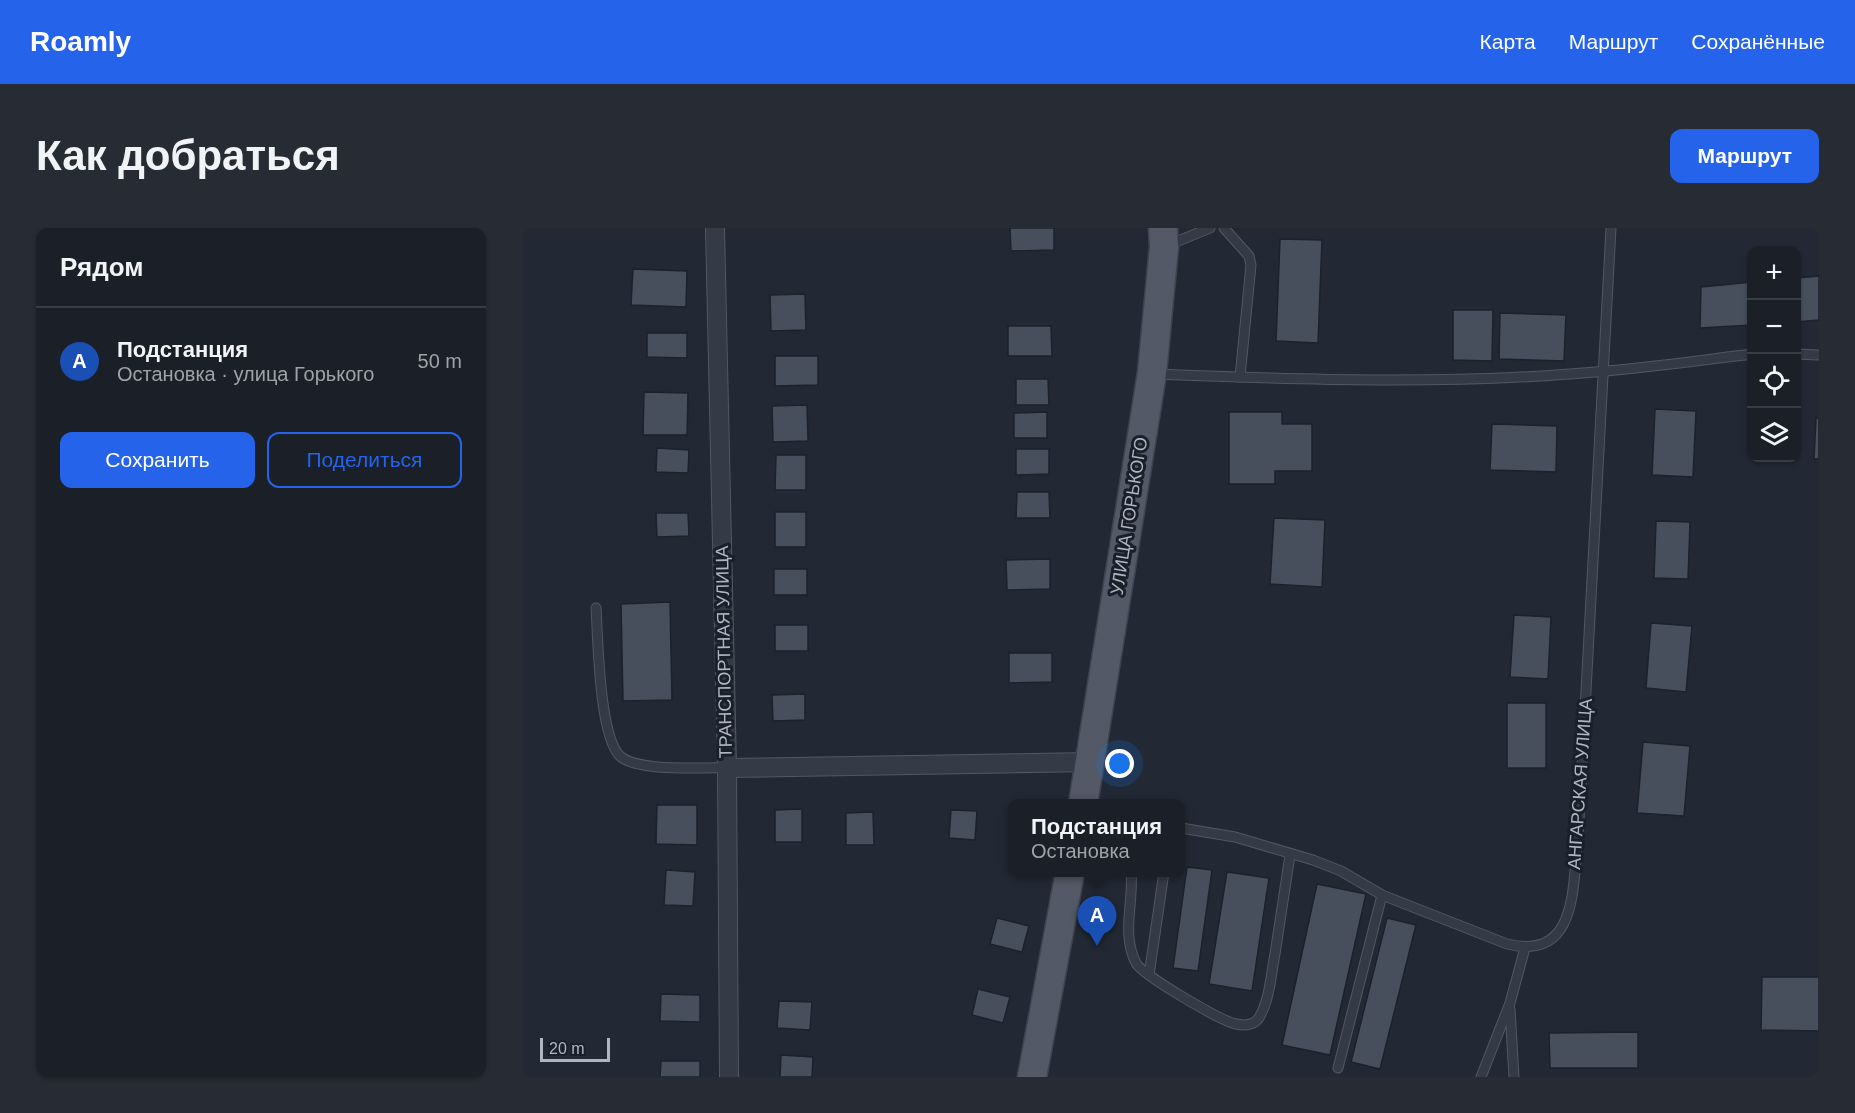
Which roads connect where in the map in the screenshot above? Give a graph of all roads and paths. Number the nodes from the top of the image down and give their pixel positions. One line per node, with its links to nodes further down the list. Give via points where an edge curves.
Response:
1 (715, 228): 14 (street, ТРАНСПОРТНАЯ УЛИЦА)
2 (1210, 228): 5 (lane)
3 (1224, 228): 11 (lane, via 1249,255 1251,265)
4 (1611, 228): 9 (lane, АНГАРСКАЯ УЛИЦА)
5 (1164, 238): 10 (main road, УЛИЦА ГОРЬКОГО)
6 (1801, 354): 8 (lane)
7 (1747, 355): 9 (lane)
8 (1819, 355)
9 (1605, 371): 11 (lane, via 1430,378); 22 (lane, АНГАРСКАЯ УЛИЦА, via 1578,839 1570,903 1557,937 1544,945)
10 (1152, 374): 11 (lane); 13 (main road, УЛИЦА ГОРЬКОГО)
11 (1240, 377)
12 (596, 608): 14 (lane, via 605,722 612,745 622,758 643,765)
13 (1090, 762): 14 (street); 15 (main road, УЛИЦА ГОРЬКОГО)
14 (727, 768): 26 (street, ТРАНСПОРТНАЯ УЛИЦА)
15 (1084, 799)
16 (1185, 829): 17 (lane, via 1235,837)
17 (1290, 855): 21 (lane, via 1341,872); 23 (lane, via 1269,990 1260,1018 1250,1025 1236,1024)
18 (1069, 877): 27 (main road)
19 (1131, 877): 23 (lane, via 1131,949 1136,965)
20 (1163, 877): 23 (lane)
21 (1382, 895): 22 (lane); 25 (lane)
22 (1525, 948): 24 (lane)
23 (1149, 975)
24 (1510, 1003): 28 (lane); 29 (lane)
25 (1338, 1068)
26 (729, 1077)
27 (1032, 1077)
28 (1482, 1077)
29 (1514, 1077)

